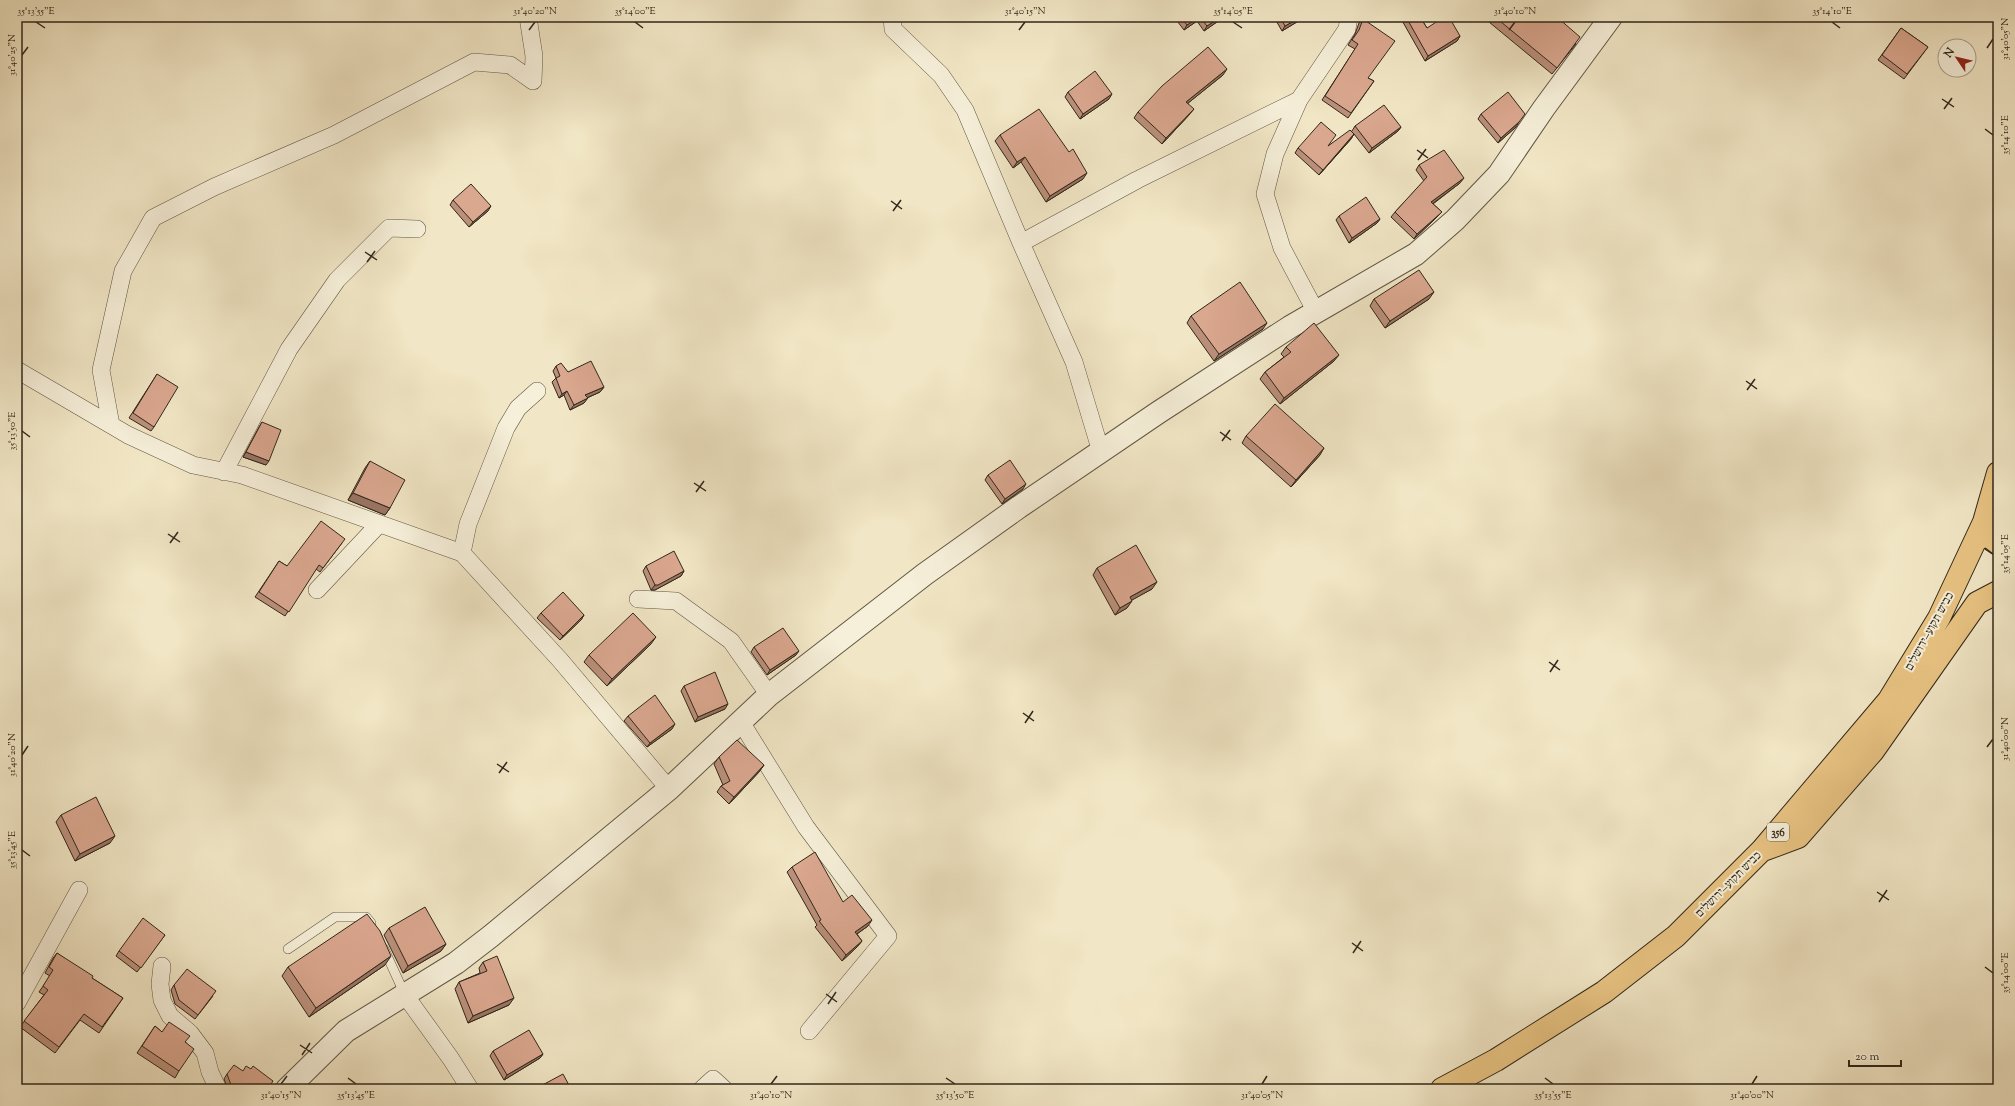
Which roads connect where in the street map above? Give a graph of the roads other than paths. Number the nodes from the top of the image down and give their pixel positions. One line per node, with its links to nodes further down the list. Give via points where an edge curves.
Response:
1 (528, 17): 11 (street, via 534,56 533,81 510,65 474,62 334,135 214,187 153,218 123,271 101,370)
2 (892, 17): 7 (street, via 893,30 942,75 965,110)
3 (1349, 17): 5 (street, via 1347,29)
4 (1611, 17): 8 (street, via 1499,174 1455,220 1416,254)
5 (1299, 100): 7 (street, via 1137,180); 8 (street, via 1275,154 1265,194 1282,248)
6 (416, 229): 13 (street, via 389,228 337,280 289,349)
7 (1021, 243): 12 (street, via 1074,362)
8 (1316, 312): 12 (street)
9 (17, 370): 11 (street)
10 (537, 391): 18 (street, via 518,408 506,428 468,524)
11 (111, 425): 13 (street, via 193,465)
12 (1102, 452): 22 (street, via 1019,507 926,574)
13 (224, 472): 16 (street, via 242,475)
14 (1998, 473): 15 (main road, כביש תקוע–ירושלים / 356)
15 (1991, 523): 17 (main road, via 1992,540); 25 (main road, כביש תקוע–ירושלים / 356, via 1939,618 1889,700)
16 (379, 524): 18 (street); 19 (street)
17 (1998, 544)
18 (462, 553): 24 (street, via 560,660)
19 (317, 590)
20 (1998, 592): 25 (main road, via 1977,603 1873,750 1798,837)
21 (638, 598): 22 (street, via 676,602 731,641)
22 (769, 695): 23 (street)
23 (741, 722): 24 (street); 31 (street, via 806,827 888,936)
24 (669, 789): 29 (street, via 492,936 456,963)
25 (1762, 850): 37 (main road, כביש תקוע–ירושלים / 356, via 1676,936 1604,992 1496,1060)
26 (79, 890): 30 (street)
27 (288, 949): 29 (lane, via 335,917 366,917 379,937)
28 (162, 966): 32 (street, via 162,1000 170,1016 190,1033 205,1053)
29 (405, 995): 33 (street, via 346,1031); 34 (street)
30 (17, 1003)
31 (809, 1031)
32 (218, 1089)
33 (286, 1089)
34 (470, 1089)
35 (702, 1089): 36 (street, via 713,1079)
36 (724, 1089)
37 (1442, 1089)

